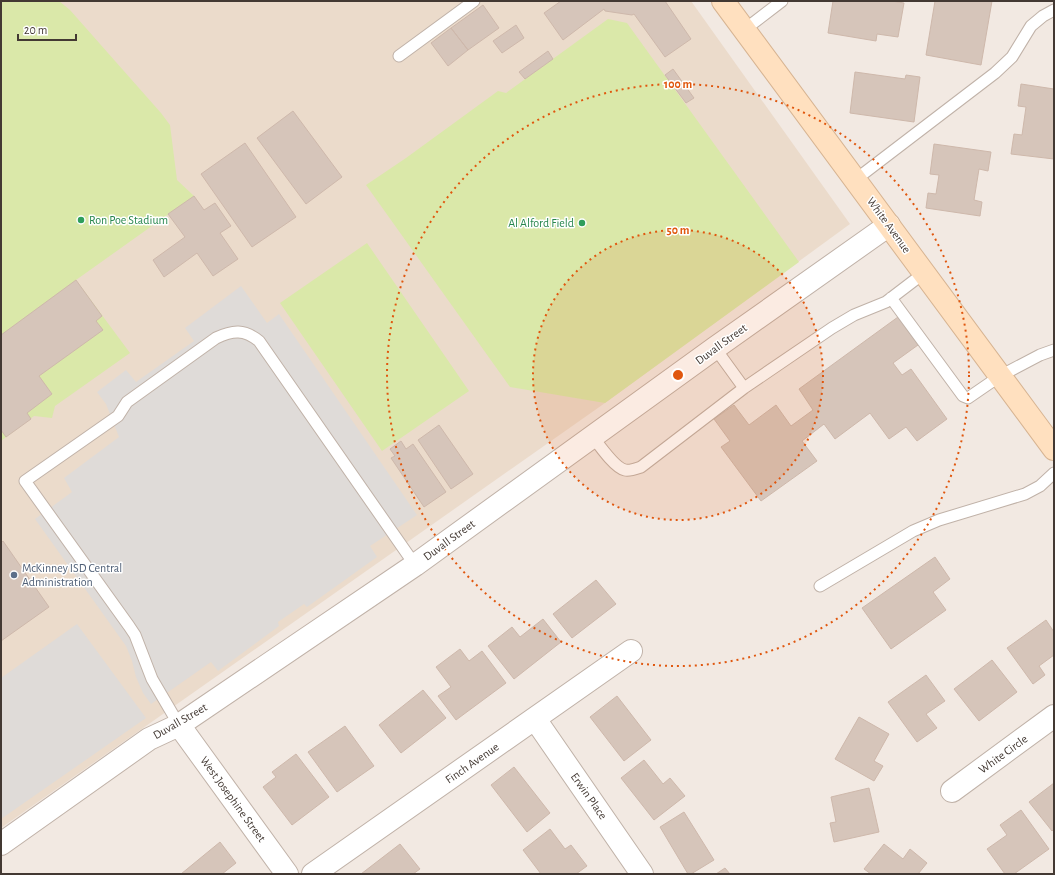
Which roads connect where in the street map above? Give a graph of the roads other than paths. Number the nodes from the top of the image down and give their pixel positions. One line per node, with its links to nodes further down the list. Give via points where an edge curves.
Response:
1 (474, 1): 6 (lane)
2 (723, 1): 5 (street, White Avenue)
3 (782, 1): 5 (lane)
4 (1054, 10): 7 (lane, via 1031,26 1012,57 995,73)
5 (744, 30): 7 (street, White Avenue)
6 (399, 56)
7 (855, 180): 8 (street, White Avenue)
8 (889, 225): 9 (street, White Avenue); 11 (street, Duvall Street)
9 (924, 273): 10 (lane); 13 (street, White Avenue)
10 (891, 298): 13 (lane, via 963,396 973,396); 14 (lane, via 837,324)
11 (715, 348): 14 (lane); 15 (street, Duvall Street)
12 (1054, 350): 13 (lane)
13 (1000, 376): 16 (street, White Avenue)
14 (744, 388): 15 (lane, via 641,467 632,470 623,470 616,465)
15 (593, 437): 18 (street, Duvall Street)
16 (1054, 449)
17 (1054, 473): 19 (lane, via 1026,494 939,520 913,532)
18 (415, 564): 23 (street, Duvall Street); 23 (lane, via 259,341 244,332 229,333 216,338 127,402 118,416 25,481 135,635 152,679)
19 (820, 586)
20 (631, 651): 22 (street, Finch Avenue)
21 (1054, 716): 24 (street, White Circle)
22 (535, 719): 27 (street, Finch Avenue); 28 (street, Erwin Place)
23 (179, 724): 25 (street, Duvall Street, via 149,739); 26 (street, West Josephine Street)
24 (952, 791)
25 (1, 844)
26 (287, 874)
27 (313, 874)
28 (642, 874)

